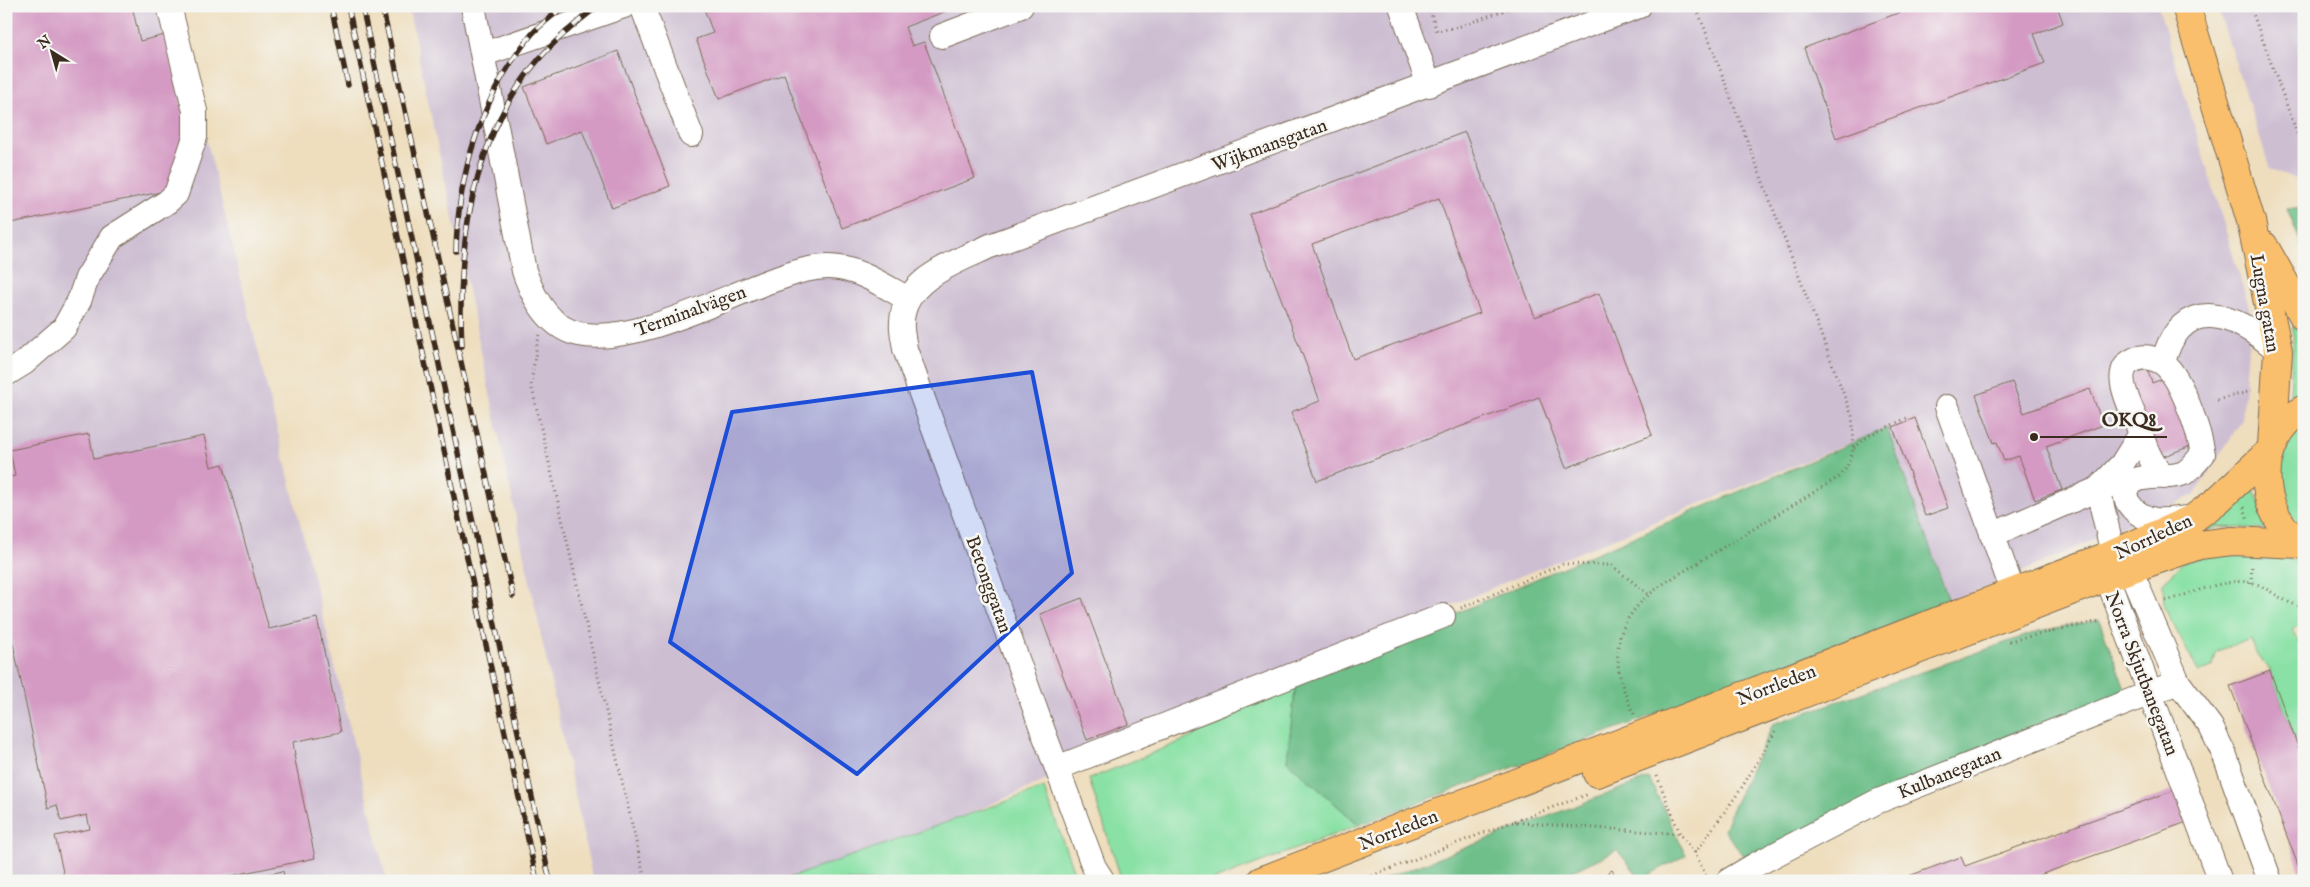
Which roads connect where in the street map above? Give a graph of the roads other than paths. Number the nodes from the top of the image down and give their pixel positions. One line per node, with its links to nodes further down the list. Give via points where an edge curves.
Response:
1 (168, 6): 19 (street, via 195,111 195,137 176,194 112,236 87,278 64,328)
2 (473, 6): 11 (street, Terminalvägen)
3 (624, 6): 9 (street)
4 (642, 6): 13 (street)
5 (1021, 6): 10 (street)
6 (1401, 6): 12 (street)
7 (1639, 6): 12 (street, Wijkmansgatan)
8 (2186, 6): 14 (main road, Lugna gatan)
9 (592, 11): 11 (street)
10 (942, 36)
11 (484, 54): 15 (street, Terminalvägen, via 524,272 537,302 565,329 579,334 620,335 806,269 845,268)
12 (1428, 85): 15 (street, Wijkmansgatan, via 990,246 924,281)
13 (691, 135)
14 (2251, 221): 16 (main road, Lugna gatan); 17 (main road, Lugna gatan)
15 (908, 299): 35 (street, Betonggatan, via 902,321 905,349)
16 (2304, 317)
17 (2278, 351): 18 (street, via 2242,324 2213,316 2193,318 2178,328 2168,343); 23 (main road, Lugna gatan)
18 (2163, 363): 22 (street, via 2152,358 2139,358 2126,364 2122,371 2127,399); 24 (street, via 2173,374 2184,398 2201,440 2203,454 2186,472)
19 (6, 374)
20 (1947, 407): 28 (street)
21 (2304, 409): 23 (main road, via 2284,425)
22 (2140, 436): 24 (street, via 2155,468); 25 (street, via 2122,464)
23 (2271, 448): 27 (main road, Norrleden, via 2218,500); 29 (main road, Lugna gatan, via 2266,468 2270,503 2287,533)
24 (2164, 477): 26 (street, via 2137,480)
25 (2098, 489): 26 (street, via 2112,485 2120,487); 28 (street); 30 (street)
26 (2125, 495): 27 (street, via 2138,513 2152,521)
27 (2194, 518): 30 (main road, Norrleden)
28 (1992, 535): 31 (street)
29 (2302, 545): 30 (main road, Norrleden, via 2232,542 2199,545)
30 (2117, 567): 31 (main road, Norrleden); 33 (street, Norra Skjutbanegatan, via 2147,608); 34 (street, Norra Skjutbanegatan, via 2121,615); 38 (main road, Norrleden)
31 (2013, 592): 37 (main road, Norrleden)
32 (1443, 616): 35 (street)
33 (2178, 682): 34 (street, Kulbanegatan); 41 (street, Norra Skjutbanegatan, via 2211,727 2225,756)
34 (2152, 694): 39 (street, Kulbanegatan, via 1876,802); 40 (street, Norra Skjutbanegatan)
35 (1057, 768): 36 (street, Betonggatan)
36 (1097, 876)
37 (1261, 881)
38 (1313, 881)
39 (1728, 881)
40 (2220, 881)
41 (2270, 881)

